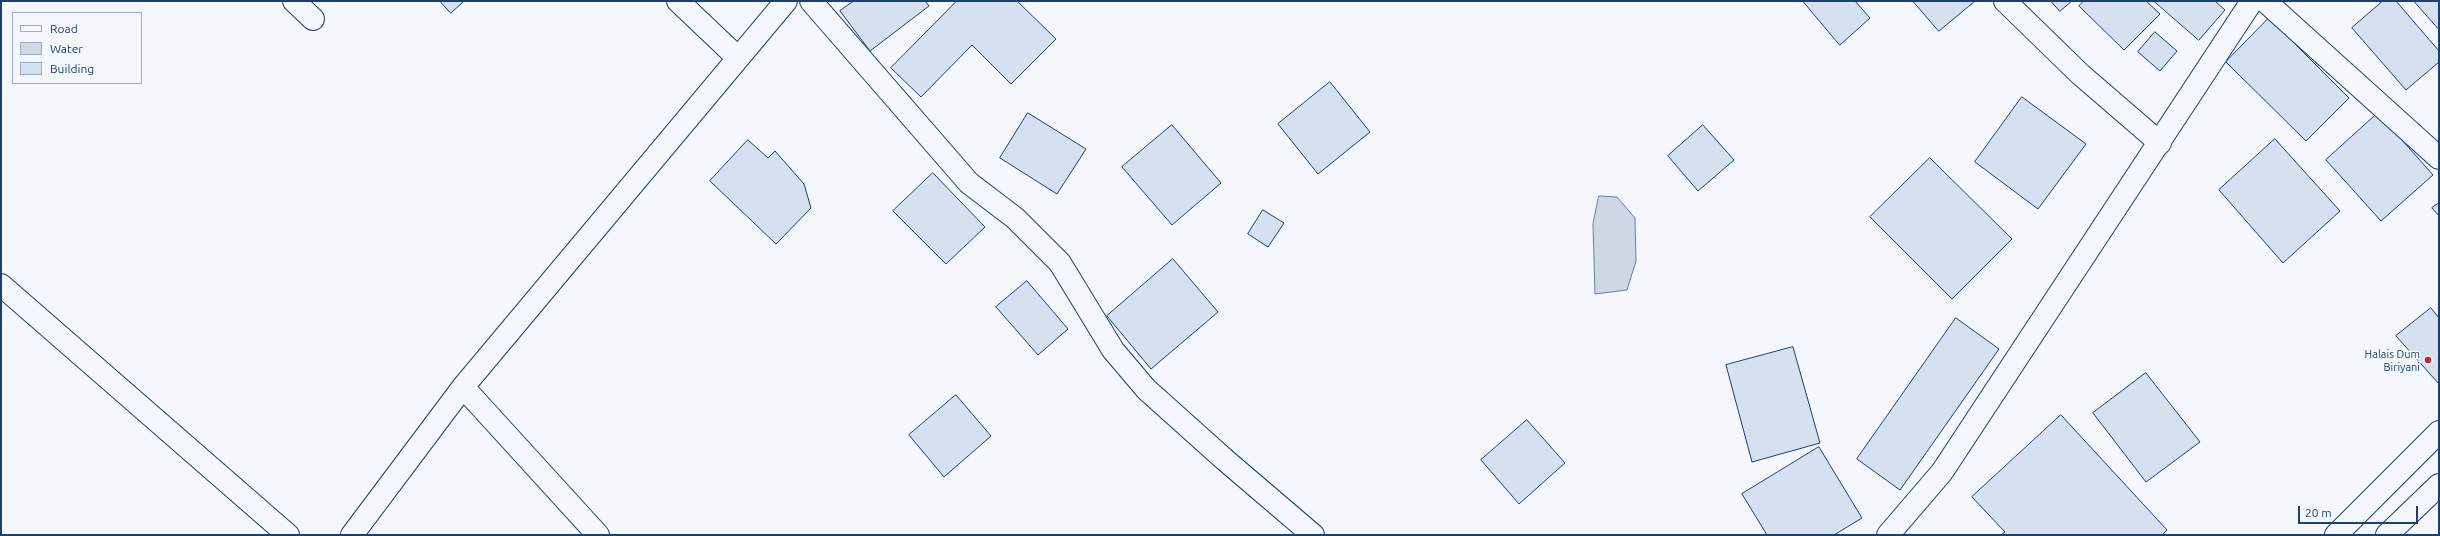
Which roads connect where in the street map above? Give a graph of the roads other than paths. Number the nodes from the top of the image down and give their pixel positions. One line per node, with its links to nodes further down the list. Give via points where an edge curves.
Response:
1 (294, 1): 8 (street)
2 (678, 1): 9 (street)
3 (786, 1): 9 (street)
4 (812, 1): 19 (street, via 969,183 1015,218 1060,263 1113,350 1146,389)
5 (2005, 1): 10 (street, via 2080,74)
6 (2252, 1): 10 (street)
7 (2265, 1): 11 (street)
8 (313, 19)
9 (738, 58): 13 (street)
10 (2160, 143): 20 (street, via 1942,472)
11 (2439, 158)
12 (1, 285): 16 (street)
13 (463, 387): 17 (street); 18 (street)
14 (2439, 432): 21 (street)
15 (2439, 485): 22 (street)
16 (288, 535)
17 (352, 535)
18 (598, 535)
19 (1313, 535)
20 (1888, 535)
21 (2336, 535)
22 (2387, 535)

